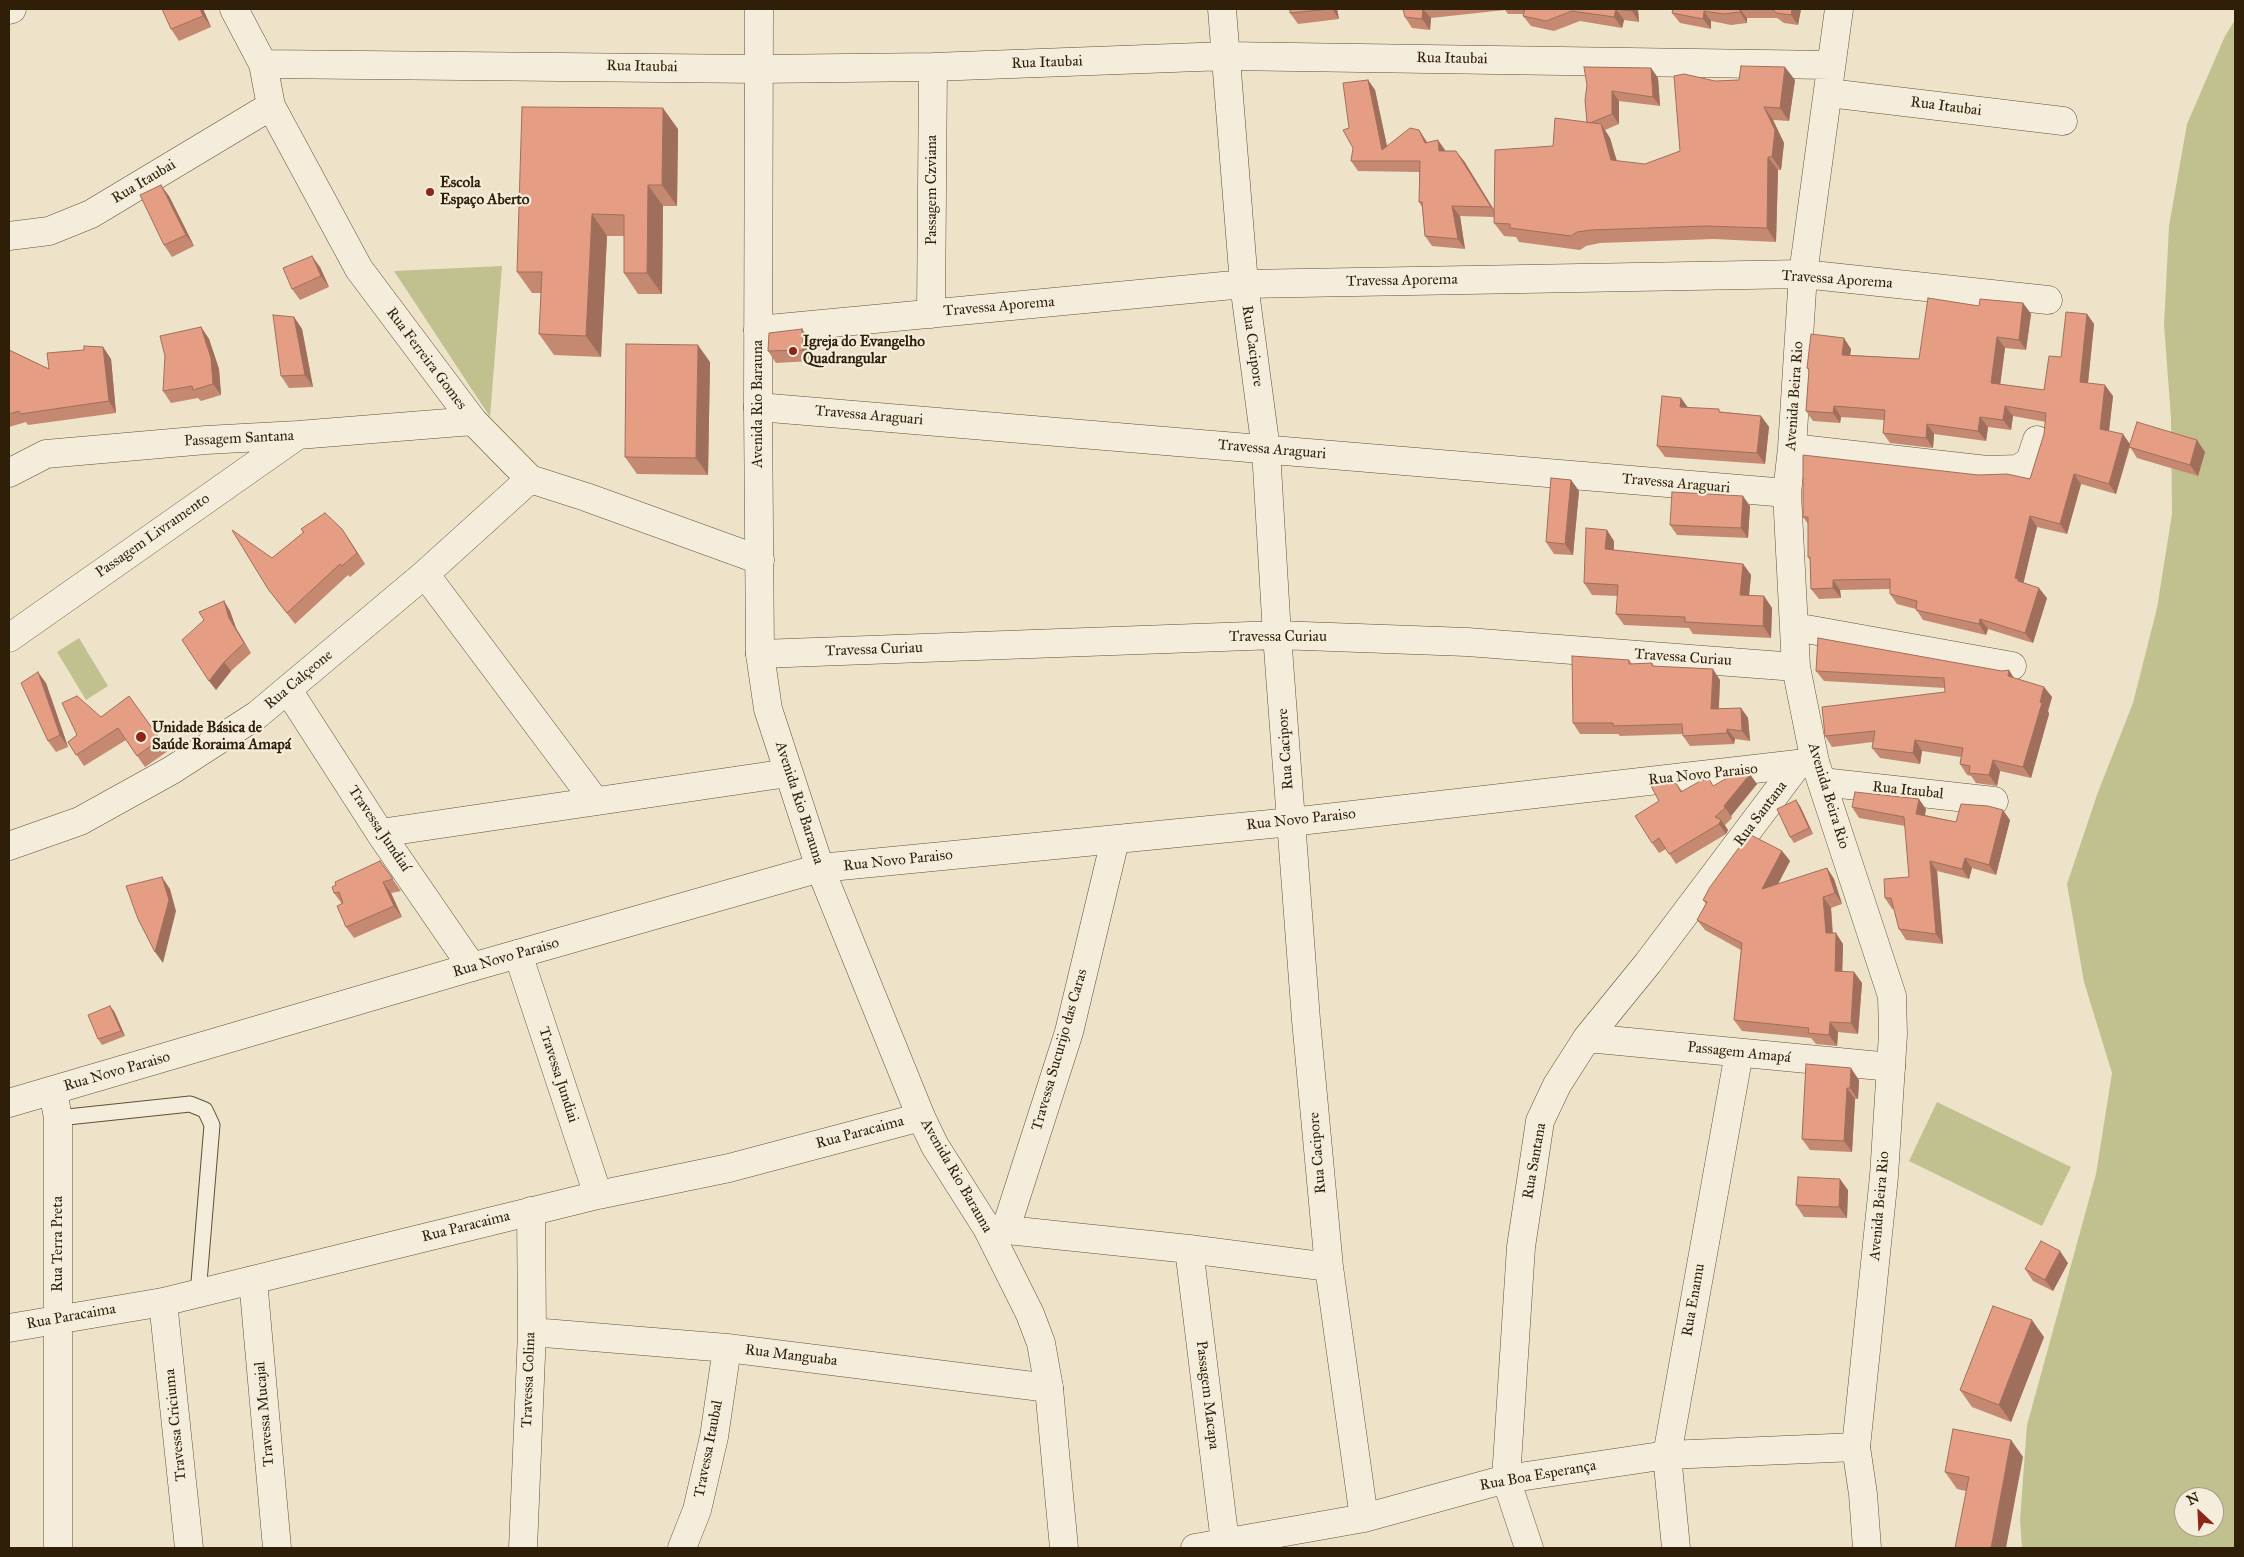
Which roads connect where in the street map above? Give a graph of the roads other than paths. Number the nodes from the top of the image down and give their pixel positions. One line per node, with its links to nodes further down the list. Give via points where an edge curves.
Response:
1 (234, 9): 6 (street, Rua Ferreira Gomes)
2 (759, 9): 9 (street, Avenida Rio Barauna)
3 (1222, 9): 5 (street, Rua Cacipore)
4 (1839, 9): 7 (street, Avenida Beira Rio)
5 (1226, 56): 7 (street, Rua Itaubai); 8 (street, Rua Itaubai); 15 (street, Rua Cacipore)
6 (263, 64): 9 (street, Rua Itaubai); 11 (street, Rua Ferreira Gomes)
7 (1830, 65): 10 (street, Avenida Beira Rio)
8 (934, 67): 9 (street, Rua Itaubai); 17 (street, Passagem Czviana)
9 (758, 68): 18 (street, Avenida Rio Barauna)
10 (1829, 93): 12 (street, Rua Itaubai); 14 (street, Avenida Beira Rio)
11 (270, 106): 13 (street, Rua Itaubai, via 91,214 49,230); 20 (street, Rua Ferreira Gomes, via 359,268)
12 (2063, 121)
13 (9, 236)
14 (1803, 274): 15 (street, Travessa Aporema); 16 (street, Travessa Aporema); 23 (street, Avenida Beira Rio)
15 (1244, 284): 17 (street, Travessa Aporema); 24 (street, Rua Cacipore)
16 (2048, 300)
17 (931, 314): 18 (street, Travessa Aporema)
18 (758, 330): 19 (street, Avenida Rio Barauna)
19 (758, 407): 24 (street, Travessa Araguari); 28 (street, Avenida Rio Barauna)
20 (474, 421): 21 (street, Passagem Santana); 26 (street, Rua Ferreira Gomes)
21 (298, 435): 25 (street, Passagem Santana, via 46,454); 32 (street, Passagem Livramento)
22 (2038, 440): 23 (street, via 2030,461 2018,469 1987,470)
23 (1792, 448): 27 (street, Avenida Beira Rio)
24 (1266, 450): 27 (street, Travessa Araguari); 31 (street, Rua Cacipore)
25 (9, 473)
26 (530, 479): 28 (street, Rua Ferreira Gomes); 29 (street, Rua Calçeone)
27 (1787, 493): 30 (street, Avenida Beira Rio)
28 (760, 560): 33 (street, Avenida Rio Barauna)
29 (425, 574): 36 (street, Rua Calçeone); 39 (street)
30 (1795, 627): 34 (street); 35 (street, Avenida Beira Rio)
31 (1277, 635): 33 (street, Travessa Curiau); 35 (street, Travessa Curiau, via 1467,642); 41 (street, Rua Cacipore)
32 (9, 638)
33 (760, 654): 38 (street, Avenida Rio Barauna, via 768,709)
34 (2012, 666)
35 (1796, 667): 37 (street, Avenida Beira Rio)
36 (288, 690): 42 (street, Travessa Jundiaí); 44 (street, Rua Calçeone, via 258,715 172,770 80,821)
37 (1812, 769): 40 (street, Rua Itaubal); 41 (street, Rua Novo Paraiso); 48 (street, Rua Santana); 50 (street, Avenida Beira Rio, via 1892,996)
38 (788, 773): 39 (street); 45 (street, Avenida Rio Barauna)
39 (595, 801): 42 (street)
40 (1994, 801)
41 (1291, 822): 43 (street, Rua Novo Paraiso); 59 (street, Rua Cacipore)
42 (380, 833): 47 (street, Travessa Jundiaí)
43 (1115, 840): 45 (street, Rua Novo Paraiso); 57 (street, Travessa Sucurijo das Caras, via 1069,1032)
44 (9, 846)
45 (820, 868): 46 (street, Rua Novo Paraiso); 53 (street, Avenida Rio Barauna)
46 (518, 954): 47 (street, Rua Novo Paraiso); 55 (street, Travessa Jundiai)
47 (472, 967): 51 (street, Rua Novo Paraiso)
48 (1586, 1038): 49 (street, Passagem Amapá); 70 (street, Rua Santana, via 1556,1085 1540,1121 1520,1247)
49 (1739, 1053): 50 (street, Passagem Amapá); 69 (street, Rua Enamu)
50 (1891, 1067): 68 (street, Avenida Beira Rio, via 1884,1176)
51 (54, 1090): 52 (street, Rua Novo Paraiso); 54 (street, Rua Terra Preta)
52 (9, 1103)
53 (922, 1117): 55 (street, Rua Paracaima, via 729,1168); 57 (street, Avenida Rio Barauna, via 935,1146)
54 (58, 1118): 61 (lane, via 190,1104 205,1110 212,1124); 63 (street, Rua Terra Preta)
55 (598, 1195): 56 (street, Rua Paracaima)
56 (531, 1211): 60 (street, Rua Paracaima); 65 (street, Travessa Colina)
57 (996, 1228): 58 (street); 67 (street, Avenida Rio Barauna, via 1041,1343)
58 (1188, 1248): 59 (street); 72 (street, Passagem Macapa)
59 (1329, 1267): 71 (street, Rua Cacipore)
60 (253, 1280): 61 (street, Rua Paracaima); 75 (street, Travessa Mucajal)
61 (198, 1294): 62 (street, Rua Paracaima)
62 (163, 1302): 63 (street, Rua Paracaima); 74 (street, Travessa Criciuma)
63 (58, 1319): 64 (street, Rua Paracaima); 73 (street, Rua Terra Preta)
64 (9, 1328)
65 (532, 1332): 66 (street, Rua Manguaba); 76 (street, Travessa Colina)
66 (727, 1348): 67 (street, Rua Manguaba); 77 (street, Travessa Itaubal, via 714,1437 697,1510)
67 (1049, 1388): 78 (street, Avenida Rio Barauna)
68 (1856, 1447): 69 (street, Rua Boa Esperança); 82 (street, Avenida Beira Rio)
69 (1667, 1455): 70 (street, Rua Boa Esperança); 81 (street, Rua Enamu)
70 (1506, 1479): 71 (street, Rua Boa Esperança); 80 (street, Rua Santana)
71 (1364, 1518): 72 (street, Rua Boa Esperança)
72 (1225, 1542): 79 (street, Rua Boa Esperança)
73 (58, 1548)
74 (189, 1548)
75 (277, 1548)
76 (522, 1548)
77 (682, 1548)
78 (1064, 1548)
79 (1196, 1548)
80 (1529, 1548)
81 (1676, 1548)
82 (1867, 1548)

